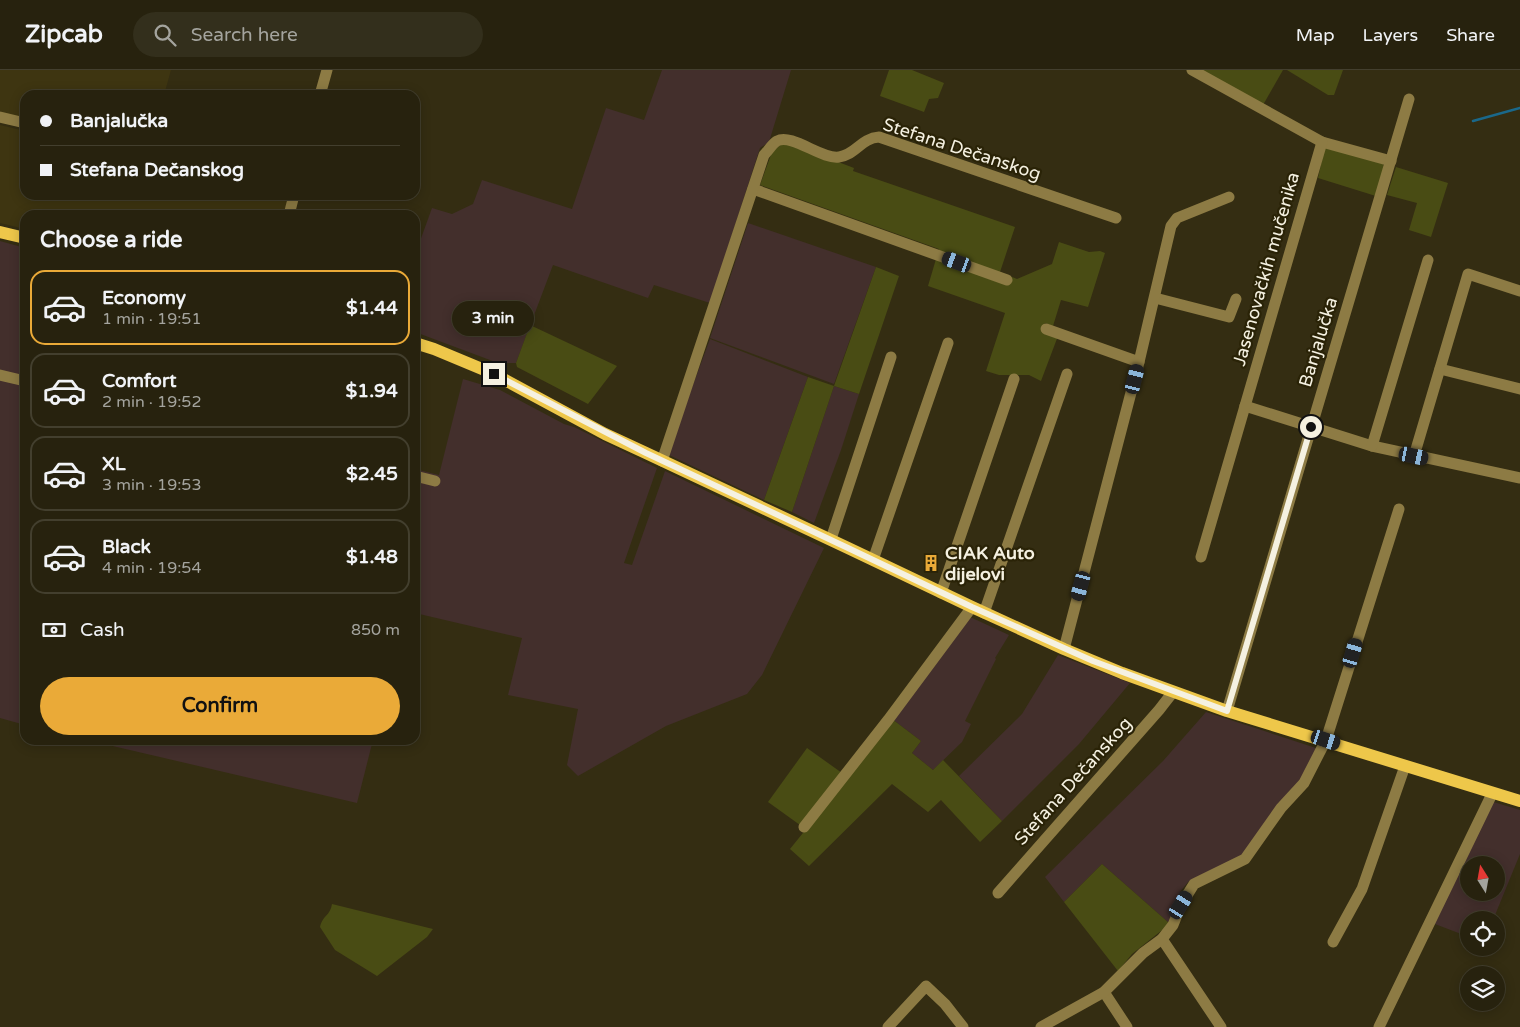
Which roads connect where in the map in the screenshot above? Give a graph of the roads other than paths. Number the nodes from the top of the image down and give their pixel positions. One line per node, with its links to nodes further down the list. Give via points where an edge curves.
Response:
1 (327, 70): 3 (street)
2 (1192, 70): 7 (street)
3 (321, 90)
4 (1410, 98): 8 (street, Banjalučka)
5 (0, 117): 6 (street)
6 (20, 122)
7 (1322, 142): 8 (street); 30 (street, Jasenovačkih mučenika)
8 (1391, 161): 31 (street, Banjalučka)
9 (753, 189): 11 (street, Stefana Dečanskog, via 764,155 774,142 785,140 836,158 847,155 869,137 879,137); 15 (street); 34 (street)
10 (1229, 196): 17 (street, via 1177,218 1171,226)
11 (1116, 218)
12 (0, 232): 13 (main road)
13 (20, 237)
14 (1428, 260): 32 (street)
15 (1006, 280)
16 (1520, 291): 24 (street, via 1468,274)
17 (1155, 298): 18 (street, via 1229,317); 23 (street)
18 (1236, 299)
19 (1046, 329): 23 (street)
20 (948, 343): 41 (street)
21 (420, 345): 34 (main road, via 494,374)
22 (891, 356): 39 (street)
23 (1139, 362): 45 (street)
24 (1440, 369): 29 (street); 33 (street)
25 (1067, 374): 44 (street)
26 (0, 375): 28 (street)
27 (1014, 379): 42 (street)
28 (20, 380)
29 (1520, 389)
30 (1244, 406): 31 (street); 40 (street, Jasenovačkih mučenika)
31 (1311, 427): 32 (street); 47 (street, Banjalučka)
32 (1372, 446): 33 (street)
33 (1414, 456): 36 (street)
34 (662, 461): 39 (main road)
35 (420, 478): 37 (street)
36 (1520, 478)
37 (435, 482)
38 (1399, 509): 48 (street)
39 (830, 539): 41 (main road)
40 (1201, 558)
41 (873, 560): 42 (main road)
42 (941, 593): 43 (main road)
43 (972, 607): 44 (main road); 52 (street)
44 (984, 613): 45 (main road)
45 (1064, 649): 46 (main road)
46 (1173, 692): 47 (main road); 53 (street, Stefana Dečanskog)
47 (1227, 711): 48 (main road)
48 (1326, 740): 49 (main road); 54 (street, via 1304,783 1281,808 1245,860 1194,884 1174,925)
49 (1405, 766): 50 (main road); 55 (street, via 1362,889)
50 (1492, 794): 51 (main road); 62 (street)
51 (1520, 801)
52 (804, 827)
53 (998, 893)
54 (1162, 939): 56 (street); 61 (street)
55 (1333, 942)
56 (1104, 992): 59 (street); 60 (street)
57 (888, 1027): 58 (street, via 926,986)
58 (963, 1027)
59 (1041, 1027)
60 (1127, 1027)
61 (1221, 1027)
62 (1379, 1027)

